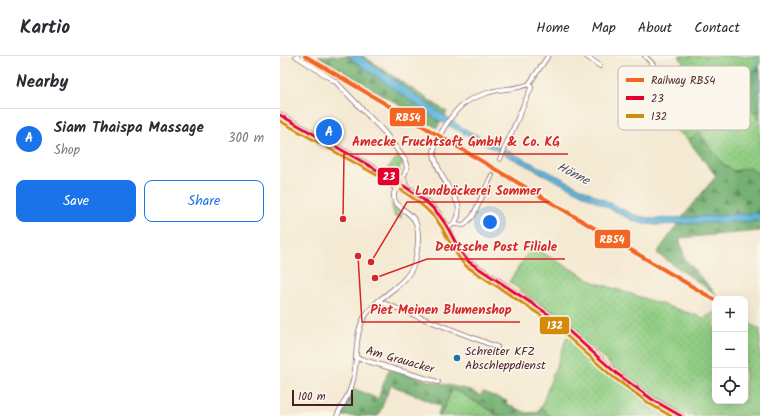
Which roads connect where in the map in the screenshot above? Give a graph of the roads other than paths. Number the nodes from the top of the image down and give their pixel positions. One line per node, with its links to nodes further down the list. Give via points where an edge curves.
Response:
1 (296, 56): 11 (street, via 336,82 385,133 405,160 407,168)
2 (548, 56): 7 (street)
3 (586, 56): 5 (street)
4 (645, 56): 6 (street)
5 (600, 66)
6 (654, 66)
7 (530, 83): 9 (street, via 531,88); 15 (street, via 489,92 462,104 435,144 434,155 437,163 458,204 459,216)
8 (280, 115): 12 (main road)
9 (501, 157)
10 (492, 175): 15 (street, via 473,216 464,225)
11 (403, 178): 12 (main road, via 398,176); 13 (main road)
12 (393, 180): 14 (main road)
13 (404, 186): 14 (main road); 16 (main road, via 426,202)
14 (396, 188): 17 (street, via 394,201 413,218 417,227 416,256 409,275)
15 (454, 224): 16 (street)
16 (447, 228): 22 (main road, via 459,251 469,262 554,318 616,373)
17 (378, 301): 18 (street); 19 (street, via 361,323)
18 (497, 347)
19 (357, 358): 20 (street, Am Grauacker); 21 (street, via 353,382)
20 (438, 382)
21 (337, 416)
22 (681, 416)

